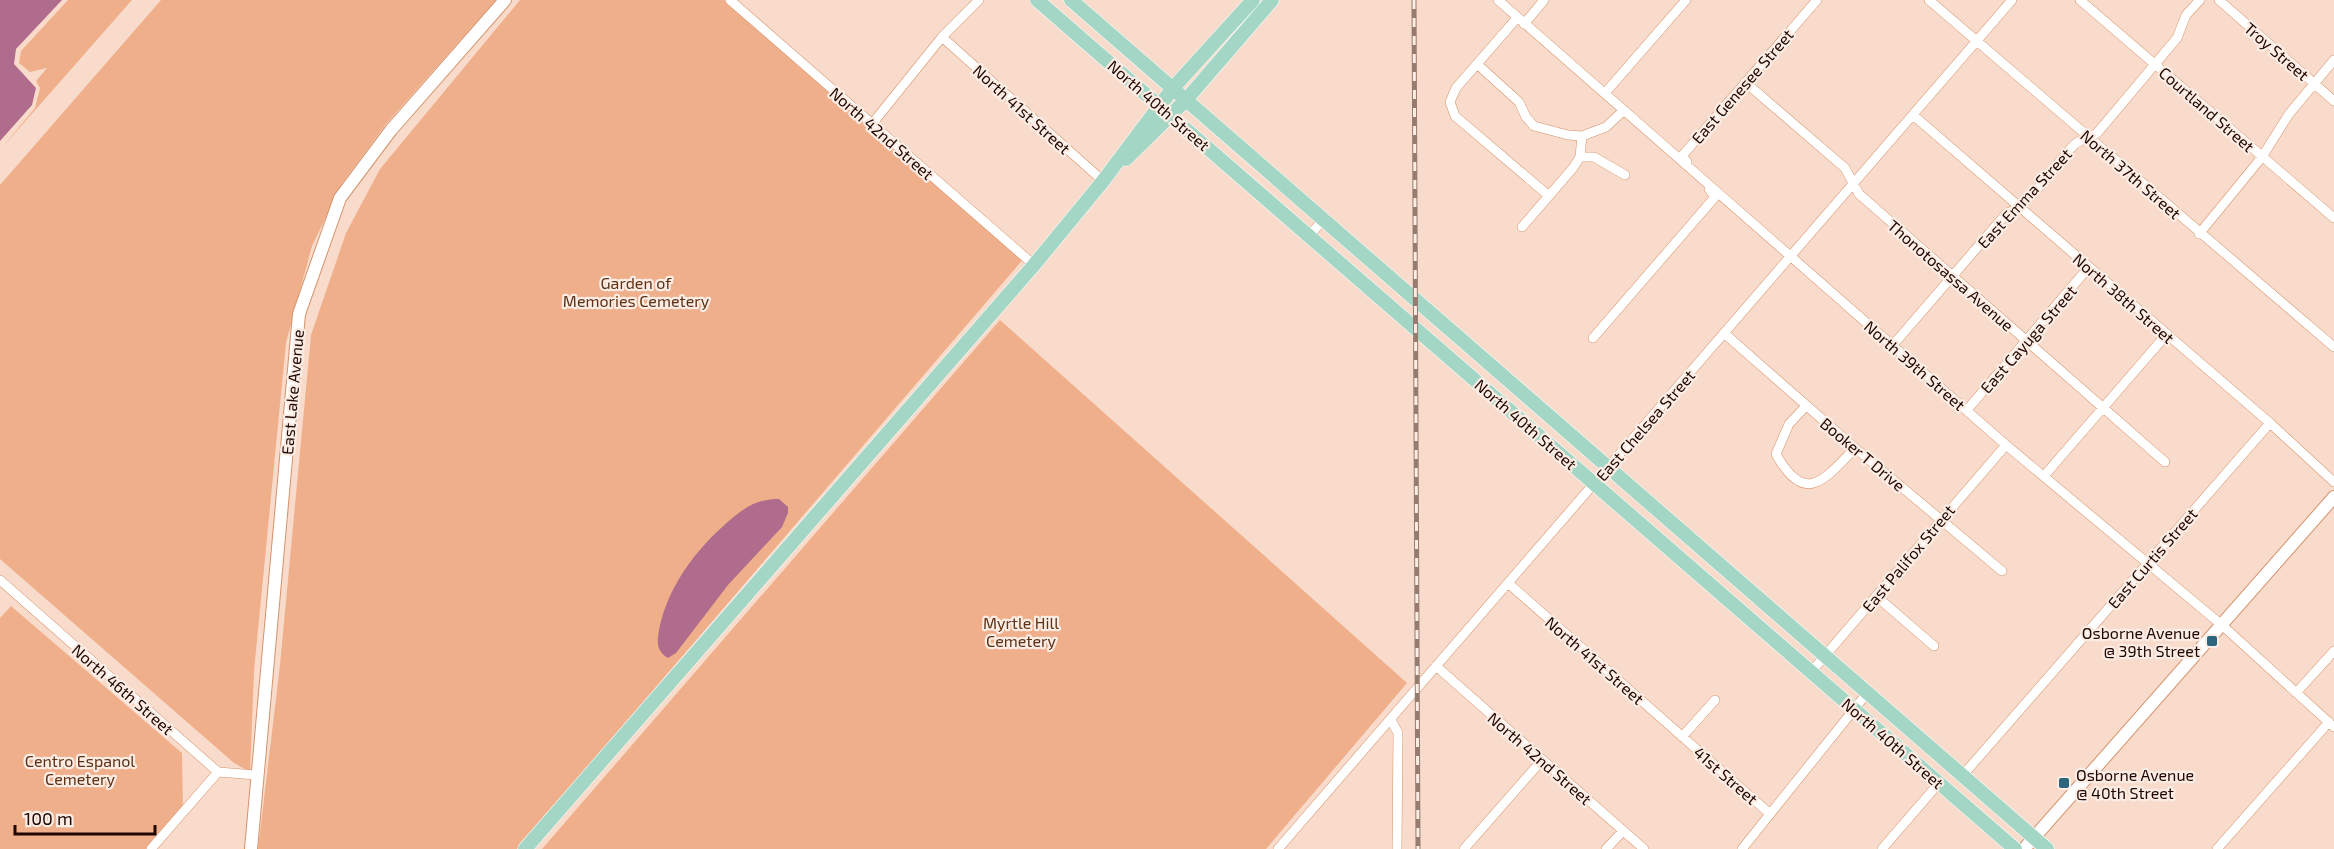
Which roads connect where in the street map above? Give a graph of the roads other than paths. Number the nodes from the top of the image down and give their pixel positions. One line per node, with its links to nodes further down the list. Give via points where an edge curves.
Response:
1 (505, 0): 98 (street, East Lake Avenue, via 391,130 340,198 299,314)
2 (730, 0): 33 (street, North 42nd Street)
3 (979, 0): 18 (street)
4 (1037, 0): 29 (main road, North 40th Street)
5 (1071, 0): 25 (main road, North 40th Street)
6 (1253, 0): 25 (main road)
7 (1272, 0): 27 (main road)
8 (1498, 0): 17 (street, North 39th Street)
9 (1544, 0): 17 (street)
10 (1686, 0): 26 (street)
11 (1817, 0): 23 (street, East Genesee Street)
12 (1929, 0): 19 (street, North 37th Street)
13 (2012, 0): 19 (street, East Chelsea Street)
14 (2080, 0): 22 (street, Courtland Street)
15 (2200, 0): 22 (street, East Emma Street, via 2186,15 2177,38)
16 (2219, 0): 24 (street, Troy Street)
17 (1521, 21): 21 (street); 26 (street, North 39th Street)
18 (942, 37): 33 (street); 40 (street, North 41st Street)
19 (1976, 42): 31 (street, East Chelsea Street); 35 (street, North 37th Street)
20 (2334, 60): 24 (street)
21 (1477, 64): 34 (street, via 1519,102 1534,126); 42 (street, via 1452,95 1455,116)
22 (2155, 64): 35 (street, East Emma Street); 37 (street, Courtland Street)
23 (1745, 82): 39 (street, East Genesee Street, via 1682,156); 41 (street, Thonotosassa Avenue, via 1845,168)
24 (2314, 83): 28 (street, Troy Street); 37 (street)
25 (1173, 88): 27 (main road, North 40th Street); 29 (main road)
26 (1605, 93): 30 (street, North 39th Street)
27 (1186, 100): 32 (main road); 45 (main road, North 40th Street)
28 (2334, 101)
29 (1159, 105): 32 (main road, North 40th Street); 40 (main road)
30 (1624, 110): 34 (street, via 1606,127); 39 (street, North 39th Street)
31 (1913, 115): 41 (street, East Chelsea Street); 43 (street, North 38th Street)
32 (1171, 116): 40 (main road); 48 (main road, North 40th Street)
33 (872, 124): 50 (street, North 42nd Street)
34 (1582, 136): 36 (street)
35 (2090, 139): 43 (street, East Emma Street, via 2075,144); 47 (street, North 37th Street)
36 (1580, 157): 38 (street, via 1594,157); 42 (street)
37 (2262, 157): 44 (street, Courtland Street); 47 (street)
38 (1625, 175)
39 (1699, 176): 49 (street, North 39th Street); 55 (street, East Genesee Street, via 1715,197)
40 (1103, 181): 50 (main road)
41 (1852, 186): 49 (street, East Chelsea Street); 52 (street, Thonotosassa Avenue)
42 (1549, 196): 46 (street)
43 (2020, 208): 51 (street, North 38th Street); 52 (street, East Emma Street, via 2006,214)
44 (2334, 218)
45 (1323, 220): 48 (street); 59 (main road, North 40th Street)
46 (1522, 227)
47 (2199, 234): 58 (street, North 37th Street)
48 (1310, 235): 60 (main road, North 40th Street)
49 (1791, 257): 53 (street, East Chelsea Street); 57 (street, North 39th Street)
50 (1034, 265): 106 (main road)
51 (2088, 268): 54 (street, North 38th Street); 56 (street, East Cayuga Street)
52 (1952, 277): 56 (street, Thonotosassa Avenue); 57 (street, East Emma Street)
53 (1725, 334): 61 (street, Booker T Drive); 68 (street, East Chelsea Street)
54 (2166, 335): 62 (street); 64 (street, North 38th Street)
55 (1593, 338)
56 (2026, 342): 62 (street, Thonotosassa Avenue); 63 (street, East Cayuga Street)
57 (1893, 345): 63 (street, North 39th Street)
58 (2334, 347)
59 (1475, 350): 60 (street); 68 (main road, North 40th Street)
60 (1460, 367): 71 (main road, North 40th Street)
61 (1806, 406): 66 (street, Booker T Drive); 66 (street, via 1789,424 1776,454 1795,481 1822,482)
62 (2103, 408): 67 (street, Thonotosassa Avenue); 69 (street)
63 (1967, 410): 65 (street, North 39th Street)
64 (2270, 423): 70 (street, North 38th Street); 74 (street, East Curtis Street)
65 (2006, 445): 69 (street, North 39th Street); 73 (street, East Palifox Street)
66 (1855, 448): 73 (street, Booker T Drive)
67 (2165, 462)
68 (1608, 467): 71 (street, East Chelsea Street); 75 (main road, North 40th Street)
69 (2044, 476): 74 (street, North 39th Street)
70 (2334, 482)
71 (1594, 483): 78 (main road, North 40th Street); 79 (street, East Chelsea Street)
72 (2334, 497): 82 (street)
73 (1940, 519): 76 (street, Booker T Drive); 80 (street, East Palifox Street)
74 (2149, 562): 82 (street, North 39th Street); 99 (street, East Curtis Street)
75 (1720, 564): 78 (street); 81 (main road, North 40th Street)
76 (2002, 571)
77 (0, 580): 97 (street, North 46th Street)
78 (1706, 581): 83 (main road, North 40th Street)
79 (1508, 583): 87 (street, East Chelsea Street); 95 (street, North 41st Street)
80 (1876, 596): 84 (street); 86 (street, East Palifox Street)
81 (1784, 620): 83 (street); 86 (main road, North 40th Street)
82 (2223, 626): 90 (street, North 39th Street); 103 (street)
83 (1770, 636): 88 (main road, North 40th Street)
84 (1934, 646)
85 (2334, 651): 90 (street)
86 (1825, 655): 88 (street, East Palifox Street); 89 (main road, North 40th Street)
87 (1436, 666): 93 (street, East Chelsea Street); 96 (street, North 42nd Street)
88 (1811, 672): 92 (main road, North 40th Street)
89 (1868, 692): 92 (street); 99 (main road, North 40th Street)
90 (2296, 693): 94 (street, North 39th Street)
91 (1715, 700): 95 (street)
92 (1854, 709): 100 (main road, North 40th Street); 101 (street)
93 (1391, 720): 107 (street, East Chelsea Street); 108 (street, via 1398,733)
94 (2331, 724): 117 (street)
95 (1682, 737): 101 (street, 41st Street)
96 (1542, 760): 102 (street, North 42nd Street); 109 (street)
97 (218, 772): 98 (street); 104 (street)
98 (256, 775): 105 (street, East Lake Avenue)
99 (1963, 775): 103 (main road, North 40th Street)
100 (1939, 783): 113 (street); 114 (main road, North 40th Street)
101 (1769, 813): 112 (street)
102 (1623, 831): 110 (street); 111 (street, North 42nd Street)
103 (2034, 838): 115 (street); 116 (main road, North 40th Street)
104 (152, 849)
105 (251, 849)
106 (525, 849)
107 (1278, 849)
108 (1398, 849)
109 (1464, 849)
110 (1606, 849)
111 (1644, 849)
112 (1742, 849)
113 (1882, 849)
114 (2015, 849)
115 (2024, 849)
116 (2048, 849)
117 (2217, 849)

